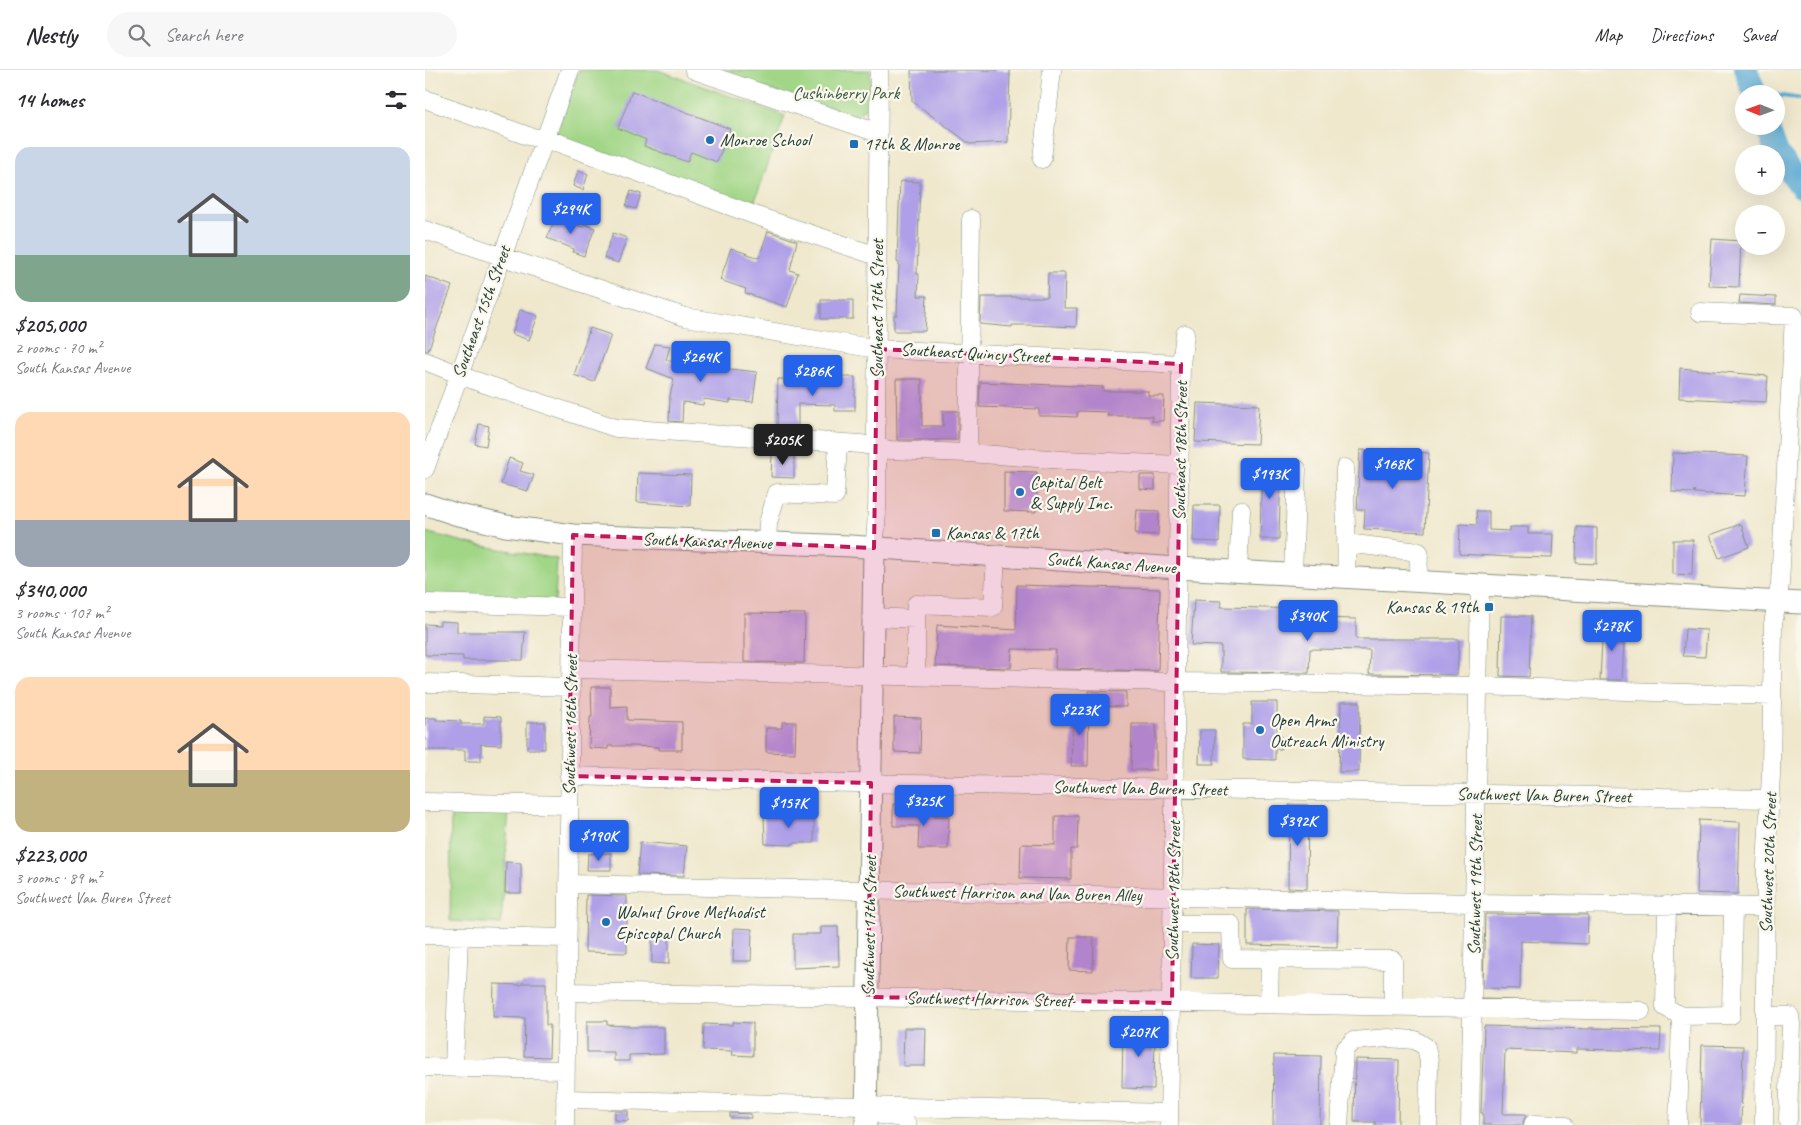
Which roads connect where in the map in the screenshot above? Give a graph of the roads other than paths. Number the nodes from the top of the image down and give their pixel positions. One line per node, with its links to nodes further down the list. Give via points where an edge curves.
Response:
1 (570, 70): 7 (street, Southeast 15th Street)
2 (694, 70): 6 (street)
3 (879, 70): 6 (street, Southeast 17th Street)
4 (1052, 70): 8 (street)
5 (425, 99): 7 (street)
6 (878, 133): 12 (street, Southeast 17th Street)
7 (544, 140): 11 (street, Southeast 15th Street); 12 (street)
8 (1042, 159)
9 (971, 218): 16 (street)
10 (425, 230): 11 (street, Southeast Quincy Street)
11 (501, 256): 15 (street, Southeast Quincy Street, via 685,317); 19 (street, Southeast 15th Street)
12 (877, 256): 15 (street, Southeast 17th Street)
13 (1700, 312): 40 (street, Southwest 20th Street, via 1794,316 1780,584)
14 (1185, 334): 18 (street, Southeast 18th Street)
15 (877, 349): 16 (street, Southeast Quincy Street); 21 (street, Southeast 17th Street)
16 (969, 353): 18 (street, Southeast Quincy Street); 22 (street)
17 (425, 361): 19 (street)
18 (1181, 364): 23 (street, Southeast 18th Street)
19 (459, 374): 20 (street, via 616,428); 25 (street, Southeast 15th Street)
20 (838, 442): 21 (street); 30 (street, via 835,496 777,493 768,523)
21 (877, 447): 22 (street); 32 (street, Southeast 17th Street)
22 (968, 453): 23 (street)
23 (1180, 465): 34 (street, Southeast 18th Street)
24 (1345, 468): 31 (street)
25 (425, 469)
26 (1297, 469): 36 (street)
27 (425, 504): 29 (main road, South Kansas Avenue, via 506,526)
28 (1241, 510): 35 (street)
29 (573, 535): 30 (main road, South Kansas Avenue); 43 (street, Southwest 16th Street)
30 (767, 543): 32 (main road, South Kansas Avenue)
31 (1346, 543): 37 (street); 38 (street, via 1419,552)
32 (875, 548): 33 (main road, South Kansas Avenue); 44 (main road, Southwest 17th Street)
33 (996, 556): 34 (main road, South Kansas Avenue); 45 (street, via 993,608 916,604)
34 (1178, 568): 35 (main road, South Kansas Avenue); 49 (street, Southwest 18th Street)
35 (1238, 571): 36 (main road, South Kansas Avenue)
36 (1293, 574): 37 (main road, South Kansas Avenue)
37 (1346, 578): 38 (main road, South Kansas Avenue)
38 (1418, 582): 39 (main road, South Kansas Avenue)
39 (1480, 586): 40 (main road, South Kansas Avenue); 51 (street, Southwest 19th Street)
40 (1776, 602): 42 (main road, South Kansas Avenue); 53 (street, Southwest 20th Street)
41 (425, 603): 43 (street)
42 (1801, 603)
43 (571, 606): 46 (street, Southwest 16th Street)
44 (873, 617): 45 (street); 47 (main road, Southwest 17th Street)
45 (916, 619): 48 (street)
46 (571, 669): 47 (street); 52 (street, Southwest 16th Street)
47 (873, 675): 48 (street); 55 (main road, Southwest 17th Street)
48 (916, 676): 49 (street)
49 (1175, 682): 51 (street); 56 (street, Southwest 18th Street)
50 (425, 683): 52 (street)
51 (1478, 686): 53 (street); 57 (street, Southwest 19th Street)
52 (571, 687): 54 (street, Southwest 16th Street)
53 (1772, 696): 58 (street, Southwest 20th Street)
54 (569, 776): 55 (street, Southwest Van Buren Street); 60 (street, Southwest 16th Street)
55 (871, 783): 56 (street, Southwest Van Buren Street); 62 (main road, Southwest 17th Street)
56 (1174, 789): 57 (street, Southwest Van Buren Street); 63 (street, Southwest 18th Street)
57 (1476, 794): 58 (street, Southwest Van Buren Street); 64 (street, Southwest 19th Street)
58 (1770, 799): 67 (street, Southwest 20th Street)
59 (425, 802): 60 (street)
60 (569, 805): 61 (street, Southwest 16th Street)
61 (568, 884): 62 (street, Southwest Harrison and Van Buren Alley); 71 (street, Southwest 16th Street)
62 (869, 891): 63 (street, Southwest Harrison and Van Buren Alley); 74 (main road, Southwest 17th Street)
63 (1173, 896): 64 (street, Southwest Harrison and Van Buren Alley); 68 (street, Southwest 18th Street)
64 (1474, 903): 65 (street, Southwest Harrison and Van Buren Alley); 78 (street, Southwest 19th Street)
65 (1667, 905): 66 (street, Southwest Harrison and Van Buren Alley); 80 (street, via 1665,1007)
66 (1733, 906): 67 (street, Southwest Harrison and Van Buren Alley); 80 (street, via 1731,1015)
67 (1766, 907): 81 (street, Southwest 20th Street)
68 (1172, 924): 72 (street, via 1231,924 1232,959); 75 (street, Southwest 18th Street)
69 (425, 935): 70 (street)
70 (459, 936): 71 (street); 84 (street)
71 (567, 938): 73 (street, Southwest 16th Street)
72 (1270, 959): 76 (street); 77 (street, via 1393,960)
73 (566, 992): 74 (street, Southwest Harrison Street); 85 (street, Southwest 16th Street)
74 (867, 997): 75 (street, Southwest Harrison Street); 87 (main road, Southwest 17th Street)
75 (1171, 1003): 76 (street, Southwest Harrison Street); 88 (street, Southwest 18th Street)
76 (1269, 1004): 77 (street, Southwest Harrison Street)
77 (1393, 1005): 78 (street, Southwest Harrison Street)
78 (1472, 1007): 79 (street, Southwest Harrison Street); 96 (street, Southwest 19th Street)
79 (1641, 1011)
80 (1681, 1016): 98 (street)
81 (1765, 1016): 82 (street, via 1790,1016); 90 (street, Southwest 20th Street)
82 (1796, 1036): 89 (street)
83 (425, 1067): 84 (street)
84 (454, 1068): 85 (street)
85 (565, 1070): 86 (street, Southwest 16th Street)
86 (565, 1099): 87 (street); 92 (street, Southwest 16th Street)
87 (866, 1115): 88 (street); 93 (street, via 903,1118)
88 (1169, 1119)
89 (1795, 1120): 90 (street)
90 (1765, 1123)
91 (1533, 1124): 97 (street)
92 (565, 1125)
93 (907, 1125)
94 (1339, 1125): 95 (street, via 1344,1050 1353,1041 1388,1038 1415,1040 1426,1047 1429,1060)
95 (1428, 1125)
96 (1470, 1125)
97 (1564, 1125)
98 (1678, 1125)

